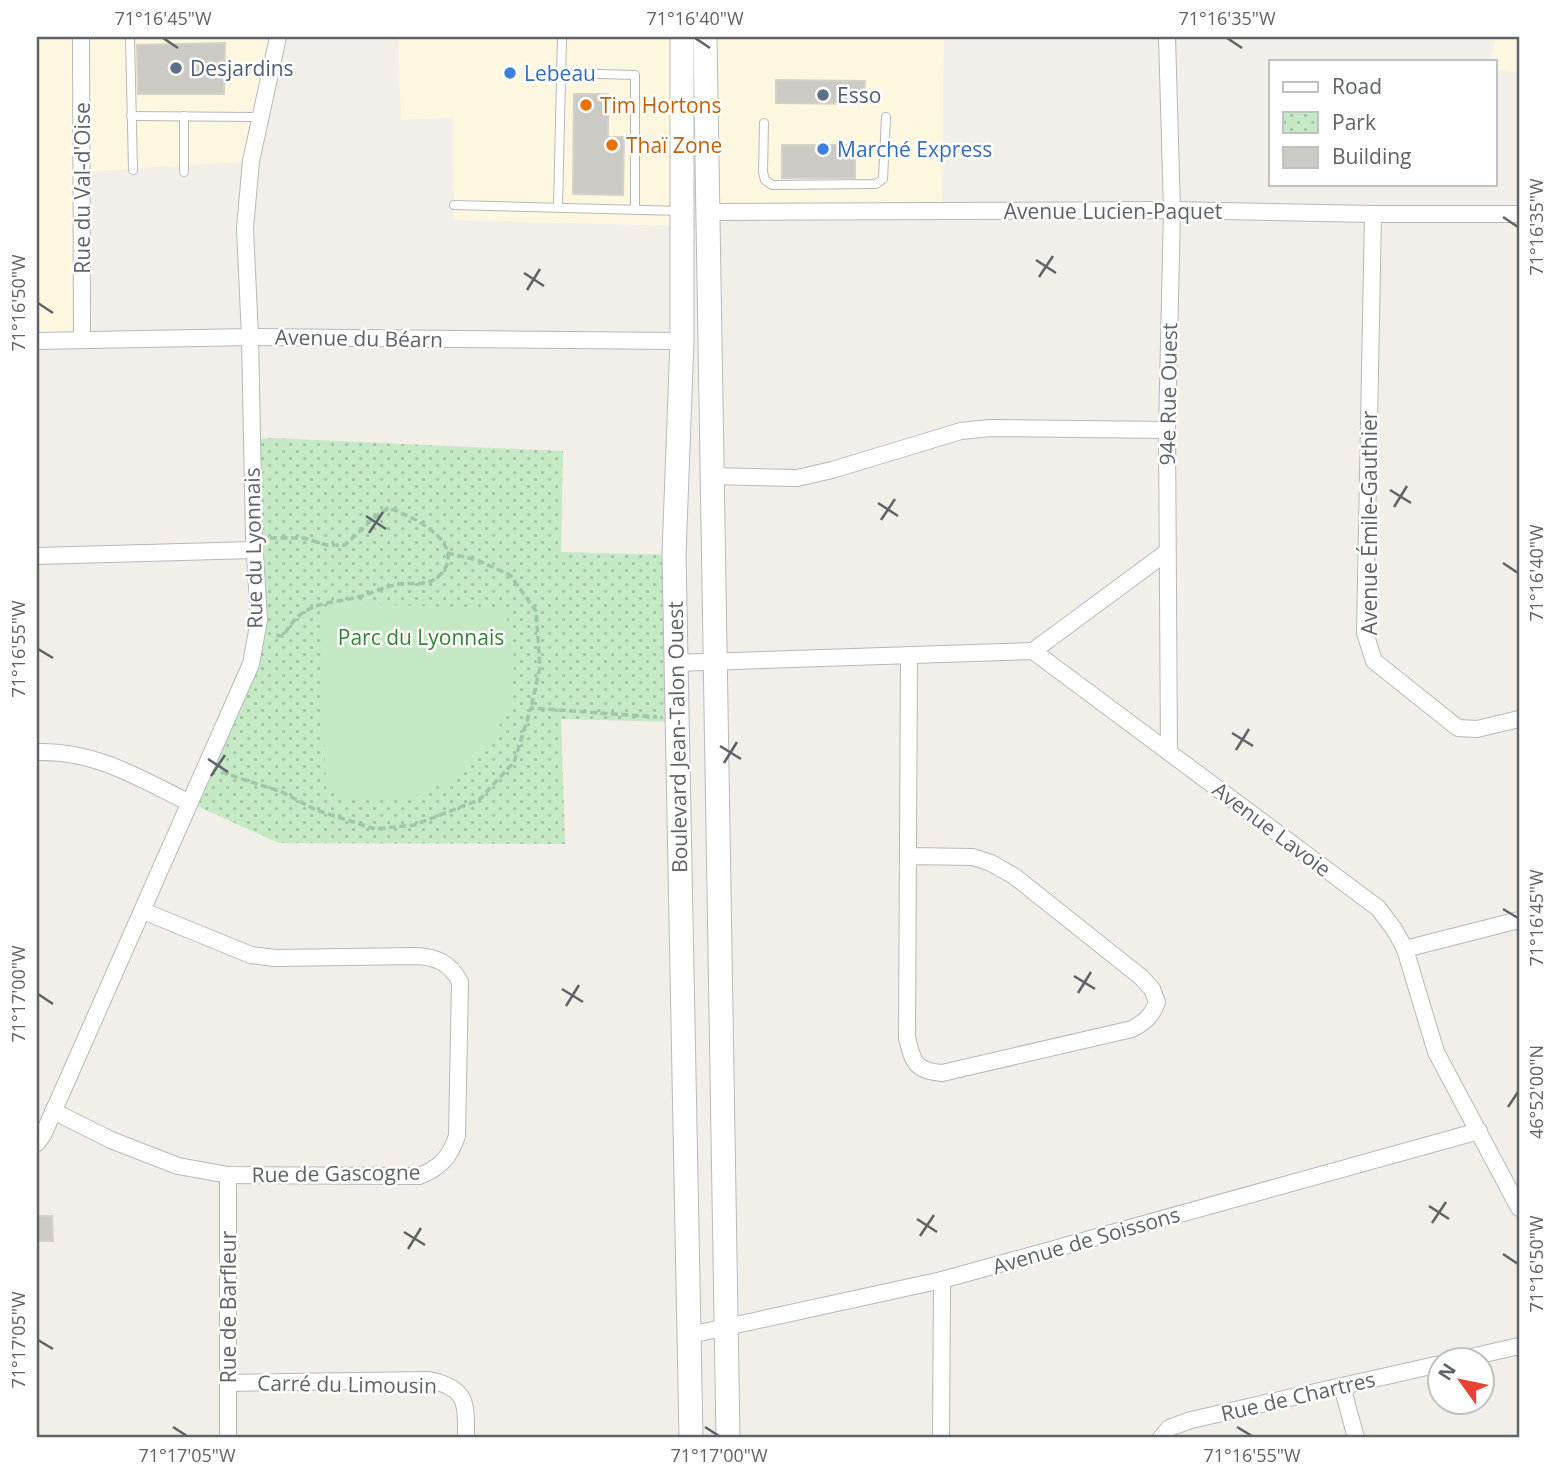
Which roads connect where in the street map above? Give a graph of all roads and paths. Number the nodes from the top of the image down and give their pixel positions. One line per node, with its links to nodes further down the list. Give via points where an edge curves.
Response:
1 (81, 37): 25 (street, Rue du Val-d'Oise)
2 (130, 37): 9 (lane)
3 (278, 37): 11 (street, Rue du Lyonnais)
4 (562, 37): 8 (lane)
5 (682, 37): 19 (street, Boulevard Jean-Talon Ouest)
6 (705, 37): 21 (street, Boulevard Jean-Talon Ouest)
7 (1167, 37): 20 (street, 94e Rue Ouest)
8 (561, 73): 17 (lane); 18 (lane, via 635,75)
9 (131, 116): 10 (lane); 14 (lane)
10 (184, 116): 11 (lane); 15 (lane)
11 (261, 117): 24 (street, Rue du Lyonnais, via 251,161 245,228)
12 (886, 117): 13 (lane, via 883,178 876,184 772,185 763,172)
13 (764, 123)
14 (132, 170)
15 (184, 172)
16 (454, 205): 17 (lane)
17 (558, 207): 18 (lane)
18 (635, 209): 19 (lane)
19 (681, 211): 27 (street, Boulevard Jean-Talon Ouest)
20 (1172, 211): 21 (street, Avenue Lucien-Paquet); 22 (street, Avenue Lucien-Paquet); 28 (street, 94e Rue Ouest)
21 (708, 212): 29 (street, Boulevard Jean-Talon Ouest)
22 (1373, 214): 23 (street, Avenue Lucien-Paquet); 41 (street, Avenue Émile-Gauthier, via 1368,648 1374,661 1458,729)
23 (1519, 214)
24 (250, 338): 25 (street, Avenue du Béarn); 27 (street, Avenue du Béarn); 30 (street, Rue du Lyonnais)
25 (82, 339): 26 (street, Avenue du Béarn)
26 (37, 341)
27 (682, 341): 38 (street, Boulevard Jean-Talon Ouest)
28 (1167, 430): 29 (street, via 990,428 961,431 797,478); 32 (street, 94e Rue Ouest)
29 (711, 476): 37 (street, Boulevard Jean-Talon Ouest)
30 (254, 544): 31 (path, via 304,538 345,545 388,508 430,529); 33 (street); 34 (street, Rue du Lyonnais)
31 (447, 552): 34 (path, via 439,576 424,584 401,584 317,605 299,615 283,636); 39 (path, via 510,575 536,611 540,667)
32 (1167, 552): 35 (street); 43 (street, 94e Rue Ouest)
33 (37, 556)
34 (257, 632): 44 (street, Rue du Lyonnais, via 251,664)
35 (1032, 651): 36 (street); 43 (street, Avenue Lavoie)
36 (909, 655): 37 (street); 46 (street)
37 (715, 662): 38 (street); 56 (street, Boulevard Jean-Talon Ouest)
38 (675, 663): 40 (street, Boulevard Jean-Talon Ouest)
39 (531, 708): 40 (path); 44 (path, via 514,762 479,800 414,825 375,829)
40 (676, 718): 57 (street, Boulevard Jean-Talon Ouest)
41 (1519, 719)
42 (37, 752): 45 (street, via 86,755)
43 (1169, 752): 49 (street, Avenue Lavoie, via 1378,908)
44 (204, 767): 45 (street, Rue du Lyonnais)
45 (188, 802): 47 (street, Rue du Lyonnais)
46 (909, 856): 46 (street, via 907,1038 917,1066 942,1073 1132,1029 1153,1014 1157,1002 1140,977 1014,876 973,857)
47 (143, 911): 50 (street, Rue du Lyonnais); 53 (street, Rue de Gascogne, via 251,955 431,957 453,970 460,982 457,1136 452,1151 434,1170 419,1176)
48 (1519, 920): 49 (street)
49 (1405, 948): 51 (street, via 1436,1052)
50 (53, 1111): 52 (street, Rue du Lyonnais); 53 (street, Rue de Gascogne, via 178,1166)
51 (1479, 1131): 54 (street); 55 (street, Avenue de Soissons)
52 (37, 1143)
53 (228, 1175): 61 (street, Rue de Barfleur)
54 (1519, 1208)
55 (942, 1280): 56 (street, Avenue de Soissons); 67 (street)
56 (726, 1326): 57 (street, Avenue de Soissons); 66 (street, Boulevard Jean-Talon Ouest)
57 (690, 1335): 65 (street, Boulevard Jean-Talon Ouest)
58 (1519, 1346): 59 (street)
59 (1496, 1351)
60 (1426, 1366): 62 (street, Rue de Chartres)
61 (228, 1383): 63 (street, Rue de Barfleur); 64 (street, Carré du Limousin, via 445,1383 463,1398)
62 (1342, 1386): 68 (street, Rue de Chartres, via 1191,1420 1169,1428); 69 (street)
63 (228, 1438)
64 (466, 1438)
65 (691, 1438)
66 (728, 1438)
67 (942, 1438)
68 (1161, 1438)
69 (1356, 1438)

